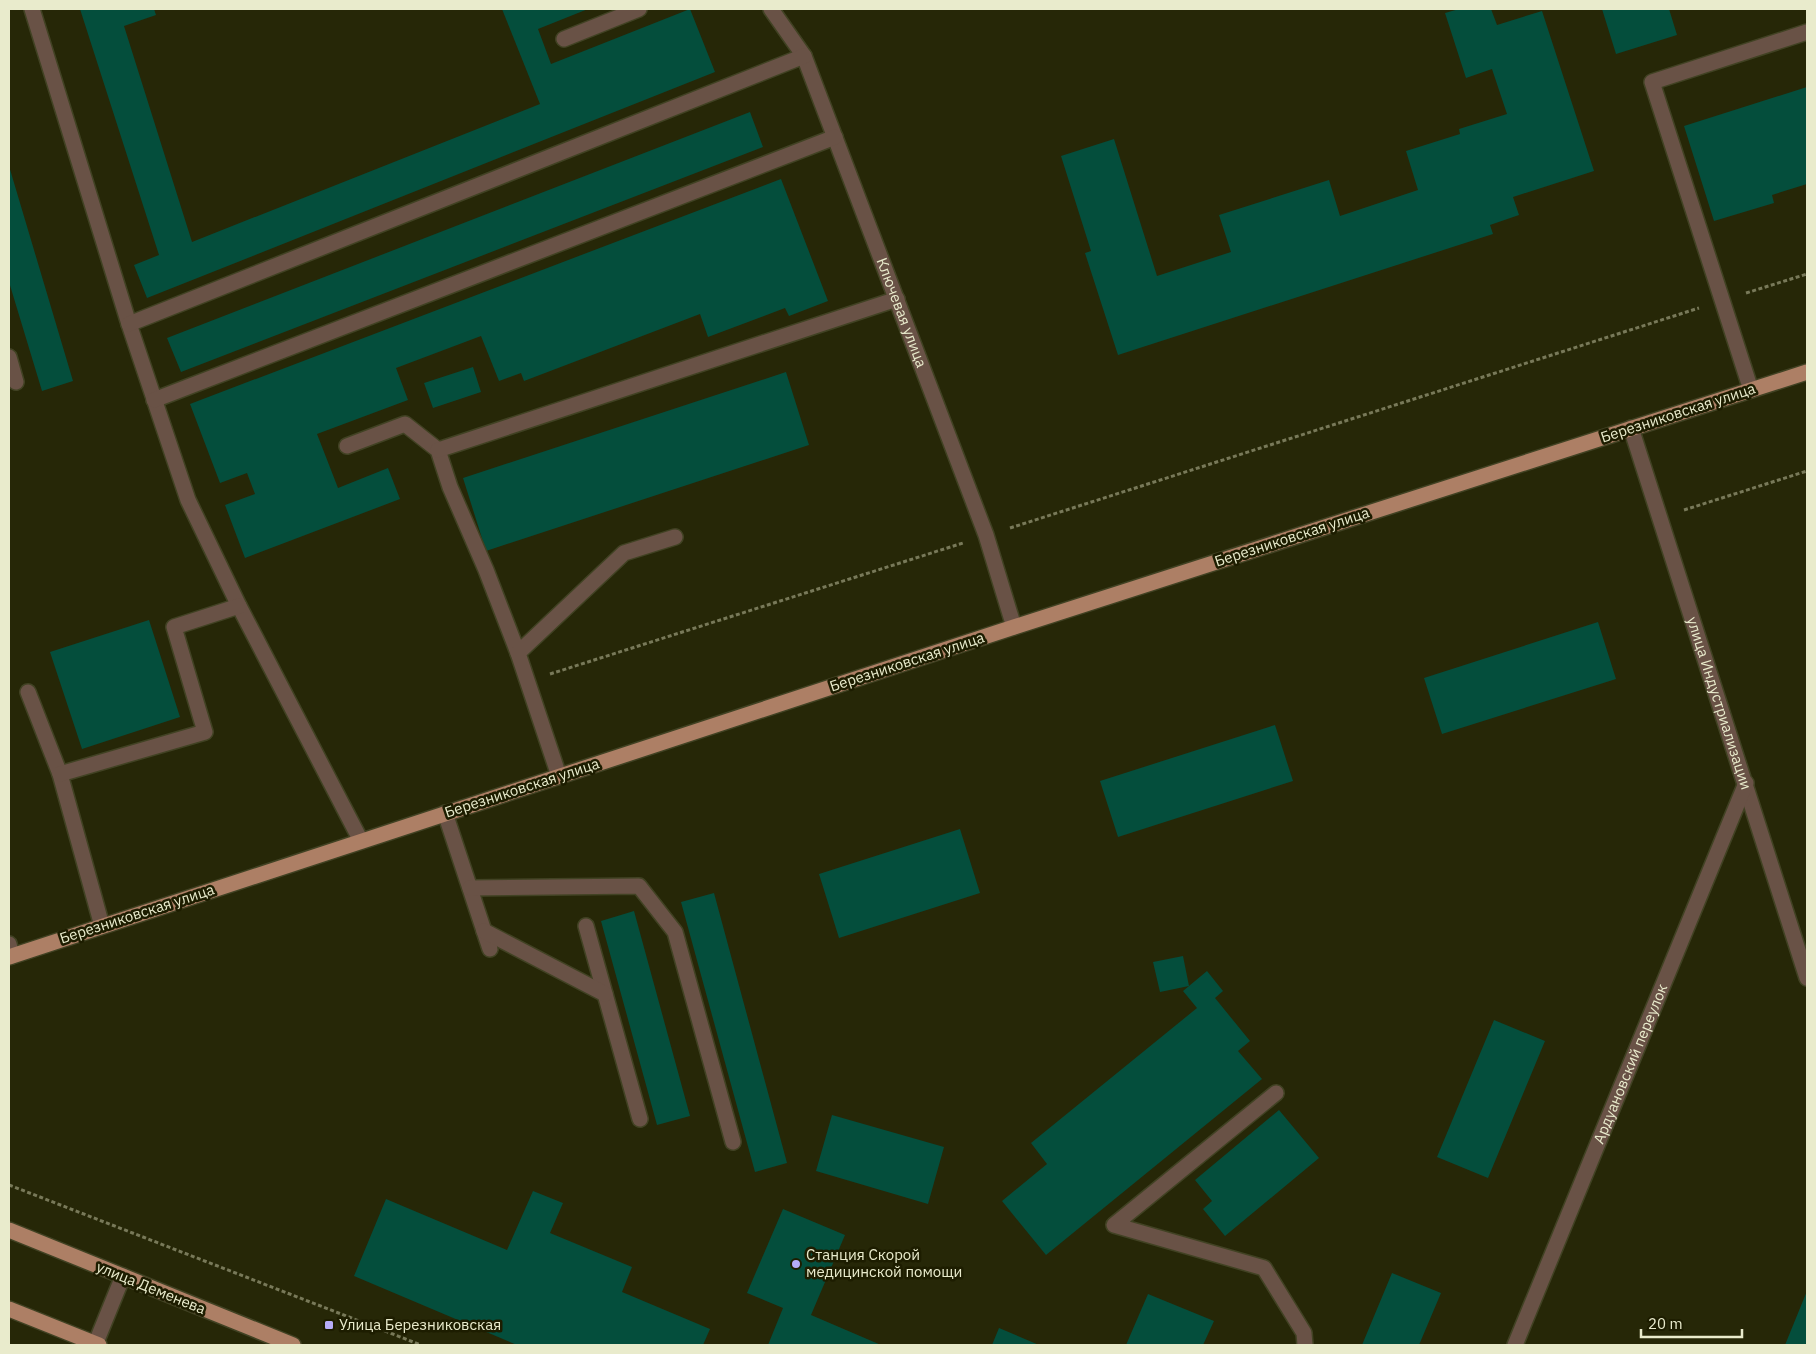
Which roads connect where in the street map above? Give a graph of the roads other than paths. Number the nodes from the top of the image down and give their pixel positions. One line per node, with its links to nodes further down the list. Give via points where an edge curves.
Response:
1 (32, 9): 9 (street)
2 (639, 9): 5 (street)
3 (772, 9): 6 (street, Ключевая улица)
4 (1807, 32): 13 (street, via 1652,82)
5 (564, 39)
6 (804, 56): 7 (street, Ключевая улица); 9 (street)
7 (835, 137): 8 (street, Ключевая улица); 14 (street)
8 (897, 299): 17 (street); 20 (street, Ключевая улица, via 986,536)
9 (129, 324): 14 (street)
10 (9, 358): 12 (street)
11 (1807, 372): 13 (main road, Березниковская улица)
12 (16, 382)
13 (1751, 390): 15 (main road, Березниковская улица)
14 (154, 400): 19 (street, via 188,500)
15 (1631, 428): 20 (main road, Березниковская улица); 25 (street, улица Индустриализации)
16 (347, 446): 17 (street, via 405,424)
17 (438, 450): 21 (street)
18 (675, 537): 21 (street, via 624,553)
19 (239, 606): 23 (street, via 174,627 205,732); 27 (street)
20 (1014, 627): 24 (main road, Березниковская улица)
21 (518, 653): 24 (street)
22 (28, 692): 23 (street)
23 (60, 774): 29 (street)
24 (559, 776): 26 (main road, Березниковская улица)
25 (1746, 783): 34 (street, улица Индустриализации); 45 (street, Ардуановский переулок)
26 (445, 813): 27 (main road, Березниковская улица); 28 (street)
27 (361, 841): 29 (main road, Березниковская улица)
28 (470, 888): 31 (street); 38 (street, via 639,886 675,932)
29 (102, 926): 33 (main road, Березниковская улица)
30 (586, 926): 35 (street)
31 (484, 931): 32 (street); 35 (street)
32 (490, 949)
33 (10, 952)
34 (1807, 978)
35 (605, 994): 37 (street)
36 (1276, 1092): 44 (street, via 1114,1225 1264,1268 1304,1333)
37 (640, 1119)
38 (733, 1142)
39 (9, 1230): 40 (main road, улица Деменева)
40 (123, 1276): 42 (street); 43 (main road, улица Деменева)
41 (9, 1309): 42 (main road)
42 (97, 1345)
43 (293, 1345)
44 (1305, 1345)
45 (1515, 1345)

